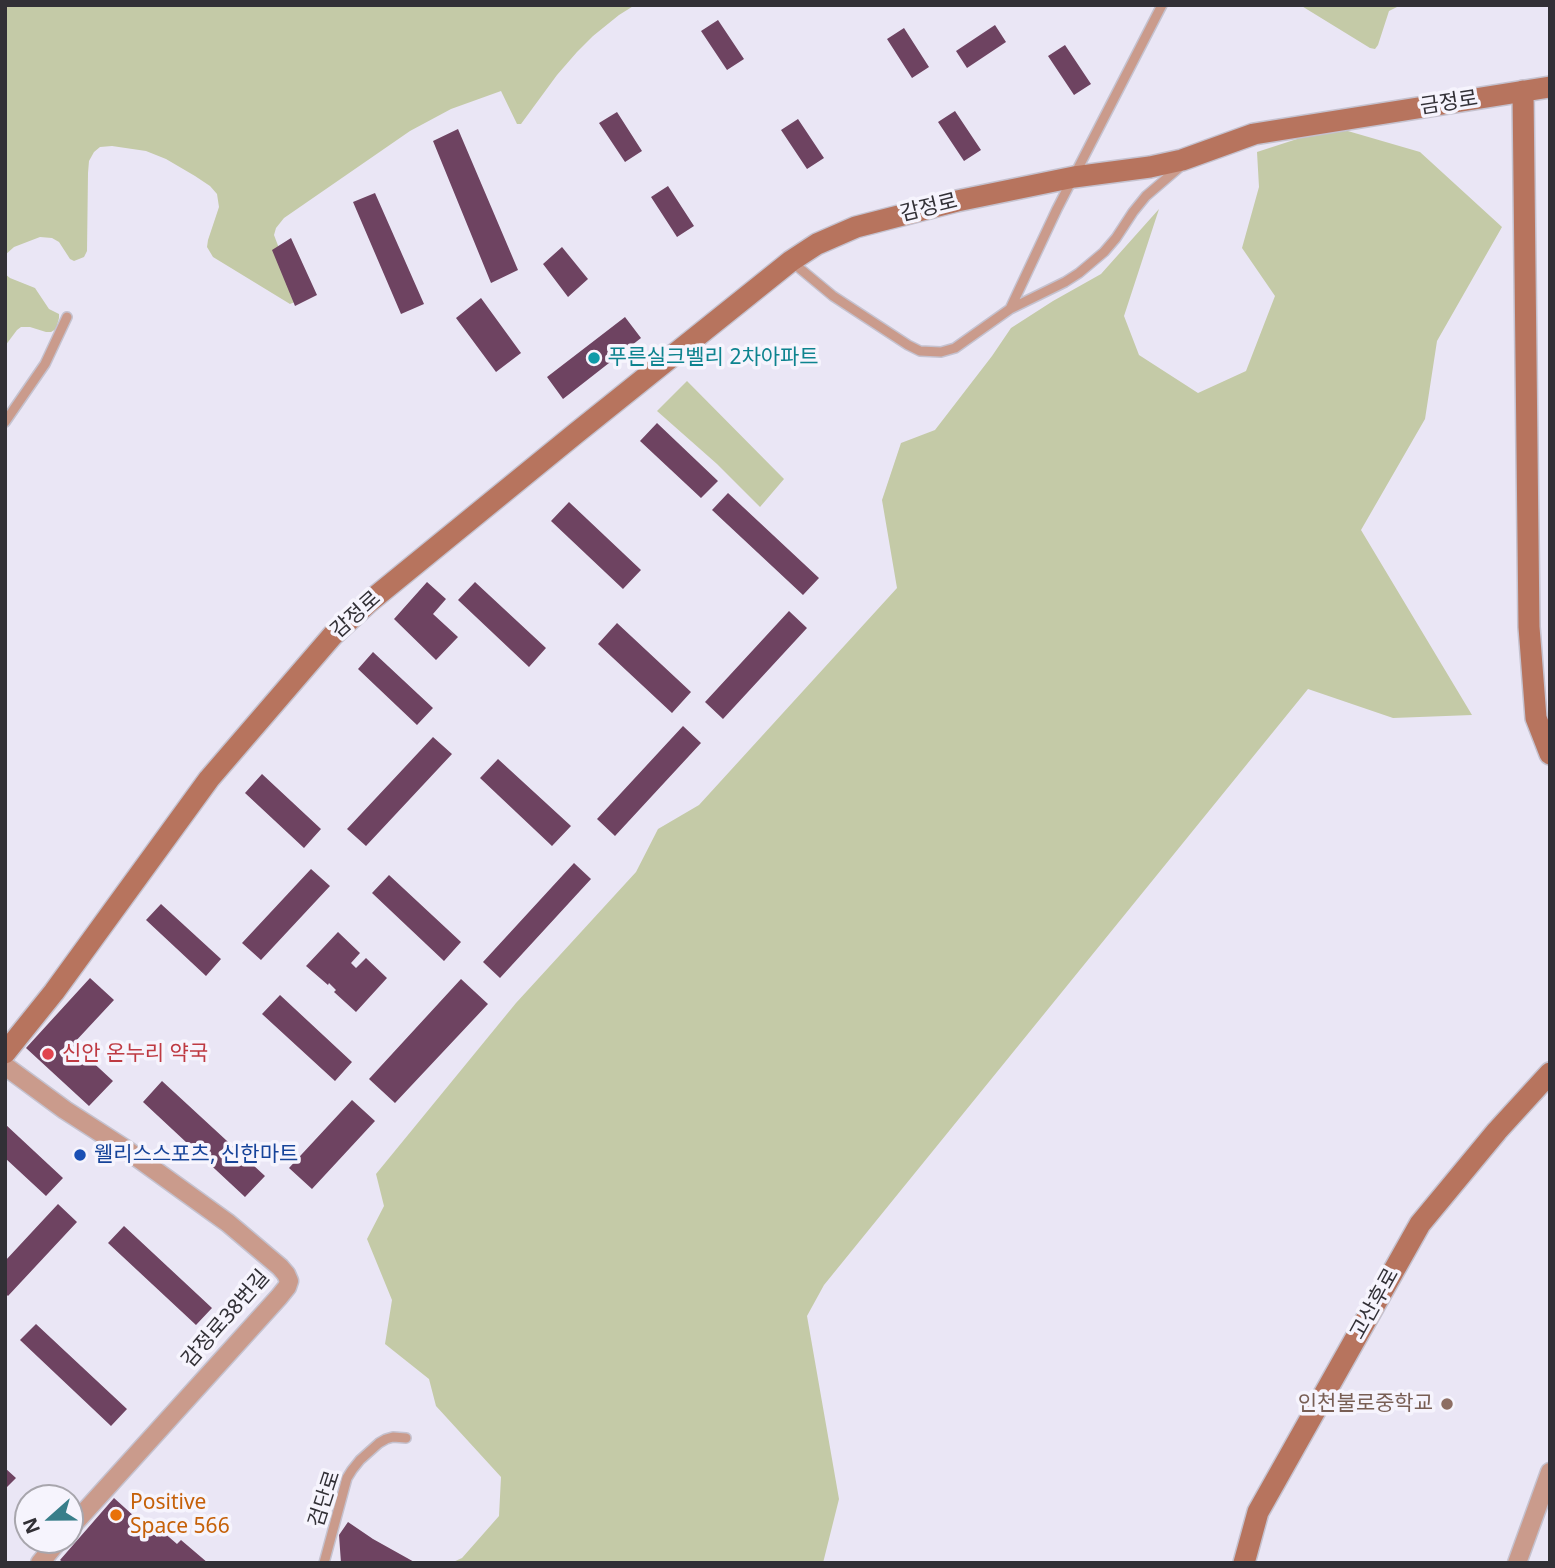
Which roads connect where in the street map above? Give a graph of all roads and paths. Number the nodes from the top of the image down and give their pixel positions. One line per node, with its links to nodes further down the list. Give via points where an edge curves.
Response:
1 (1162, 5): 6 (lane)
2 (1550, 87): 3 (street, 금정로)
3 (1524, 91): 4 (street, 금정로); 11 (street, via 1529,627 1536,718)
4 (1349, 120): 5 (street, 감정로, via 1254,134)
5 (1203, 153): 6 (street, 감정로, via 1150,167); 8 (lane, 감정로, via 1159,183 1104,252 1079,273)
6 (1074, 177): 7 (street, 감정로, via 856,227); 8 (lane)
7 (791, 261): 8 (lane, 감정로, via 833,296 920,351 955,348); 12 (street, 감정로, via 333,635 209,779)
8 (1010, 309)
9 (67, 317): 10 (lane, via 45,364)
10 (5, 422)
11 (1550, 754)
12 (5, 1053)
13 (5, 1066): 17 (street, 감정로38번길, via 228,1223 280,1267 289,1281)
14 (1550, 1073): 19 (street, 고산후로, via 1420,1224 1258,1512)
15 (406, 1438): 18 (lane, 검단로, via 379,1443 352,1470)
16 (1550, 1472): 20 (street)
17 (84, 1513)
18 (324, 1563)
19 (1244, 1563)
20 (1517, 1563)

